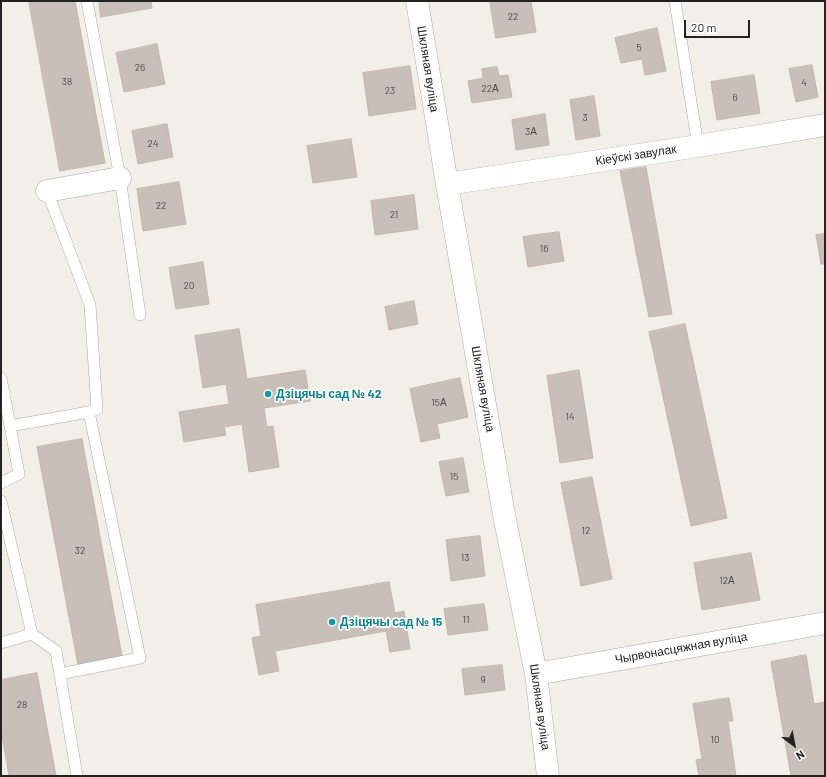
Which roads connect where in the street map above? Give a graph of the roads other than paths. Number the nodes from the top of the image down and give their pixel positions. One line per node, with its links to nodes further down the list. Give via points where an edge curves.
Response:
1 (87, 1): 6 (lane)
2 (417, 1): 7 (street, Шкляная вуліца)
3 (676, 1): 5 (lane)
4 (825, 125): 5 (street, Кіеўскі завулак)
5 (698, 146): 7 (street, Кіеўскі завулак)
6 (120, 178): 8 (street); 9 (lane)
7 (447, 184): 19 (street, Шкляная вуліца, via 504,515)
8 (47, 191): 11 (lane, via 90,305 97,409)
9 (140, 315)
10 (1, 378): 12 (lane)
11 (90, 412): 12 (lane); 18 (lane, via 140,658)
12 (10, 426): 13 (lane, via 19,474)
13 (1, 483)
14 (1, 501): 16 (lane)
15 (825, 622): 19 (street, Чырвонасцяжная вуліца)
16 (32, 634): 17 (lane); 18 (lane, via 56,651)
17 (1, 643)
18 (60, 674): 20 (lane)
19 (536, 674): 21 (street, Шкляная вуліца)
20 (76, 776)
21 (548, 776)

